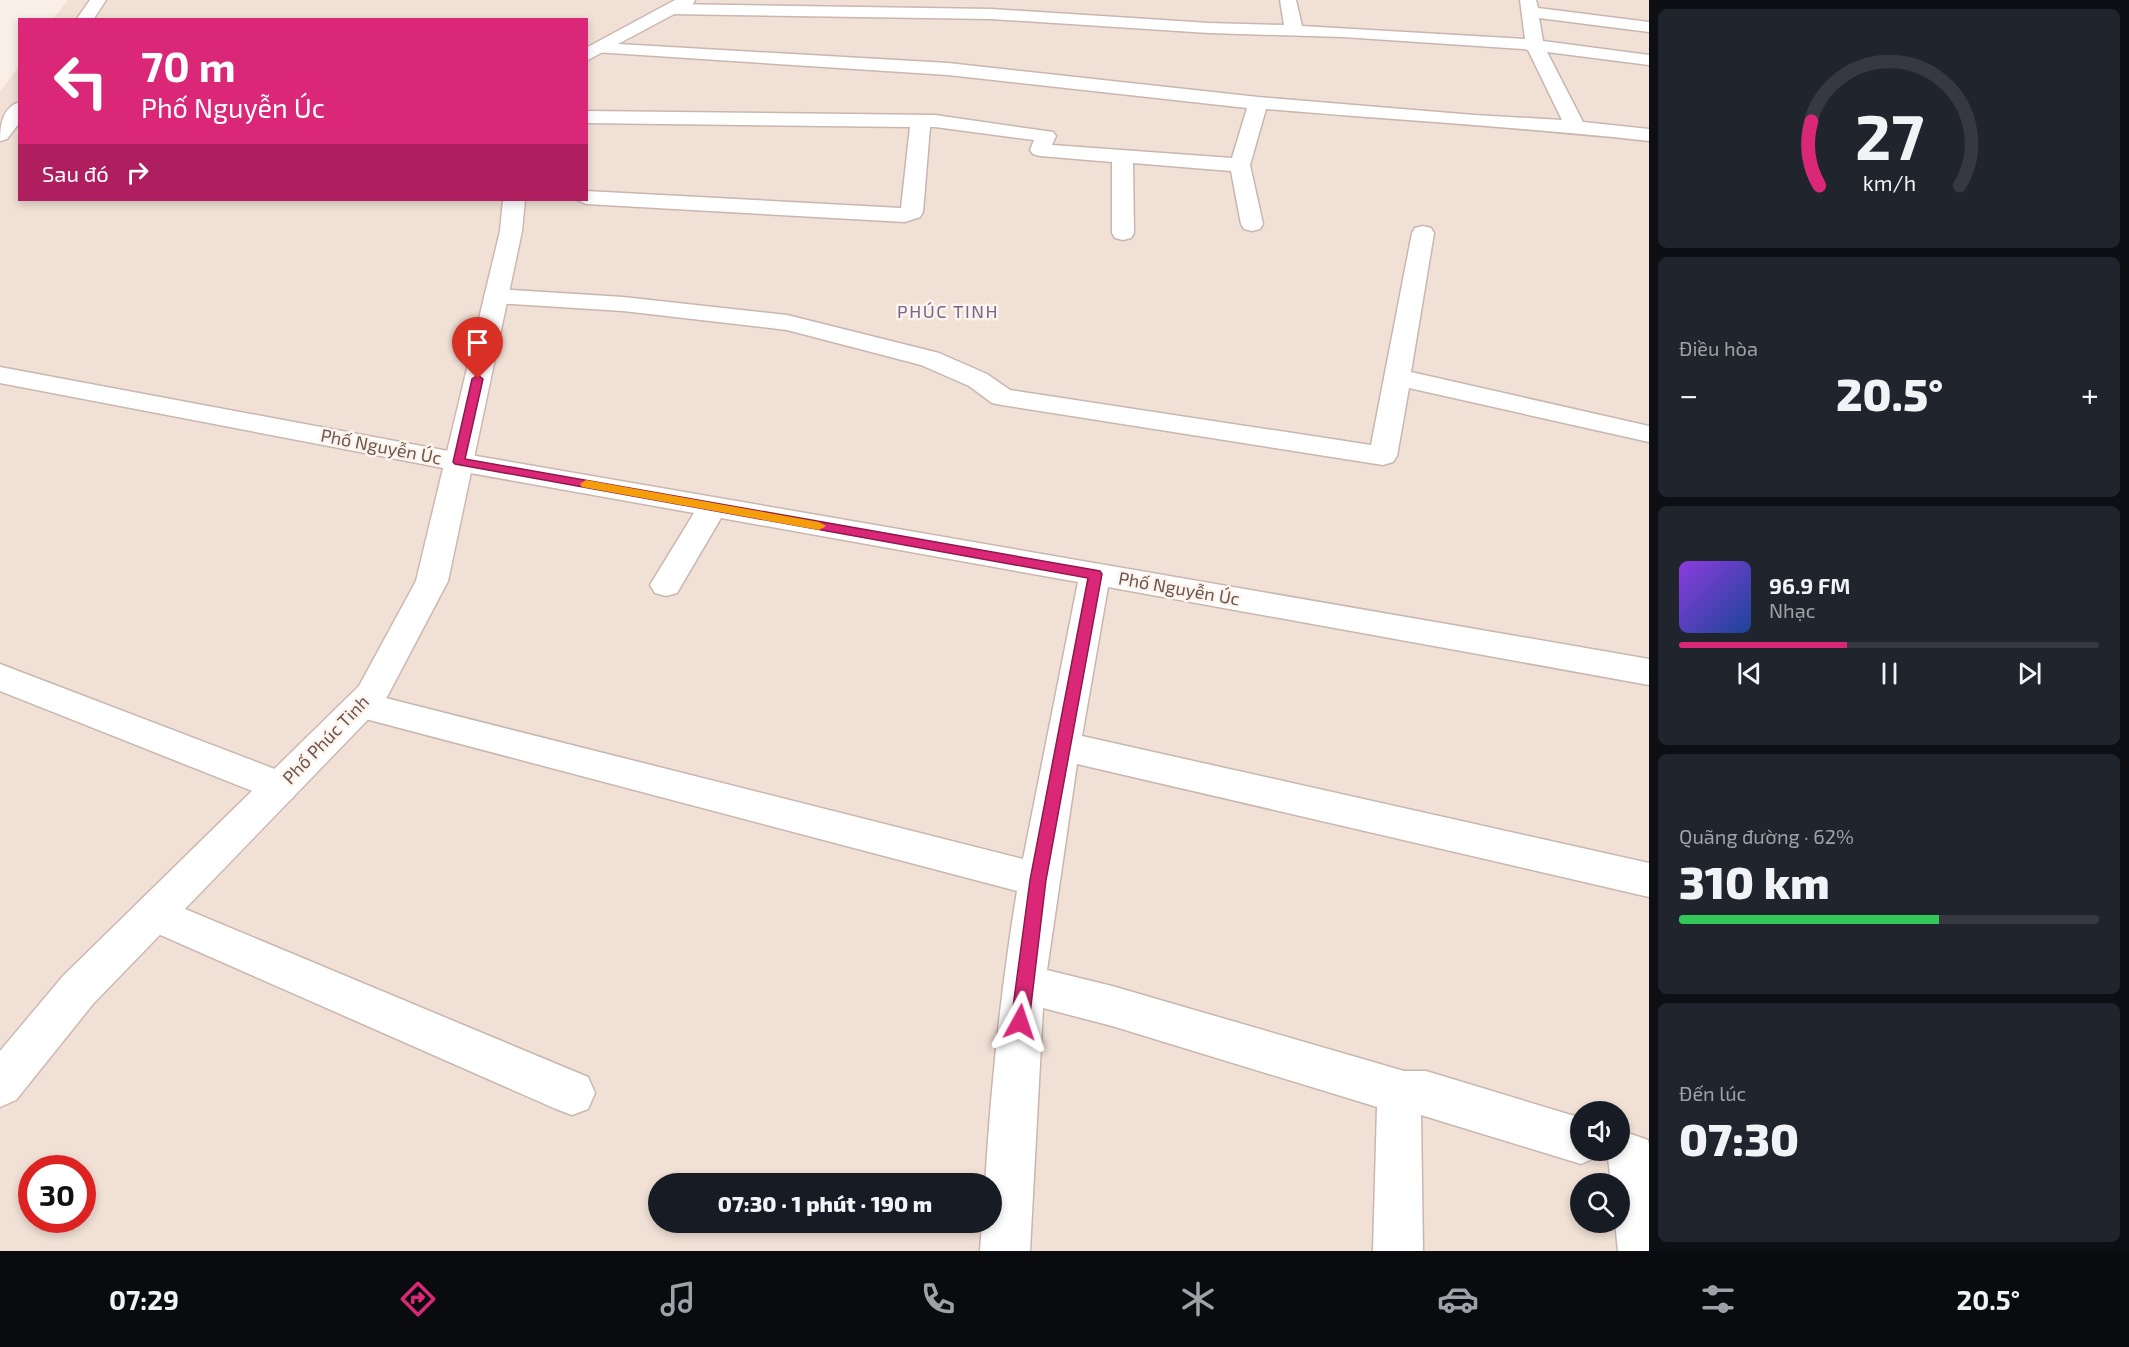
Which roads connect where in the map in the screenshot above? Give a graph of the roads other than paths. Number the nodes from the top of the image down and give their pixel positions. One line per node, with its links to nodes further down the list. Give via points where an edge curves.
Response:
1 (98, 0): 6 (street)
2 (687, 0): 5 (street)
3 (1288, 0): 8 (street)
4 (1529, 6): 7 (street); 9 (street)
5 (670, 9): 8 (street, via 991,14); 10 (street)
6 (85, 18)
7 (1649, 27)
8 (1294, 31): 9 (street)
9 (1535, 46): 11 (street); 16 (street)
10 (594, 52): 12 (street, via 948,69)
11 (1649, 60)
12 (1258, 103): 16 (street); 20 (street)
13 (18, 111): 17 (street)
14 (588, 117): 15 (street)
15 (920, 122): 19 (street, via 1046,136 1040,150); 21 (street, via 912,212 906,215)
16 (1575, 126): 18 (street)
17 (0, 135)
18 (1649, 135)
19 (1122, 156): 20 (street); 24 (street)
20 (1240, 165): 23 (street)
21 (588, 197)
22 (514, 201): 26 (street, Phố Phúc Tinh)
23 (1252, 224)
24 (1123, 233)
25 (1423, 233): 28 (street)
26 (496, 296): 28 (street, via 623,303 787,323 930,359 978,380 1002,397 1383,456); 30 (street, Phố Phúc Tinh)
27 (0, 375): 30 (street, Phố Nguyễn Úc)
28 (1397, 377): 29 (street)
29 (1649, 434)
30 (459, 462): 31 (street, Phố Nguyễn Úc); 36 (street, Phố Phúc Tinh, via 432,581)
31 (712, 507): 32 (street, Phố Nguyễn Úc); 33 (street)
32 (1095, 574): 34 (street, Phố Nguyễn Úc); 37 (street)
33 (666, 585)
34 (1649, 672)
35 (0, 676): 38 (street)
36 (362, 705): 38 (street, Phố Phúc Tinh); 39 (street)
37 (1062, 746): 39 (street); 40 (street)
38 (280, 787): 41 (street, Phố Phúc Tinh)
39 (1038, 880): 42 (street)
40 (1649, 880)
41 (154, 914): 43 (street, Phố Phúc Tinh, via 78,990); 44 (street)
42 (1024, 984): 45 (street, via 1112,1006); 48 (street)
43 (0, 1085)
44 (572, 1093)
45 (1404, 1093): 46 (street, via 1426,1093); 49 (street, via 1398,1112)
46 (1570, 1139)
47 (1630, 1157): 50 (street)
48 (1005, 1251)
49 (1398, 1251)
50 (1643, 1251)

